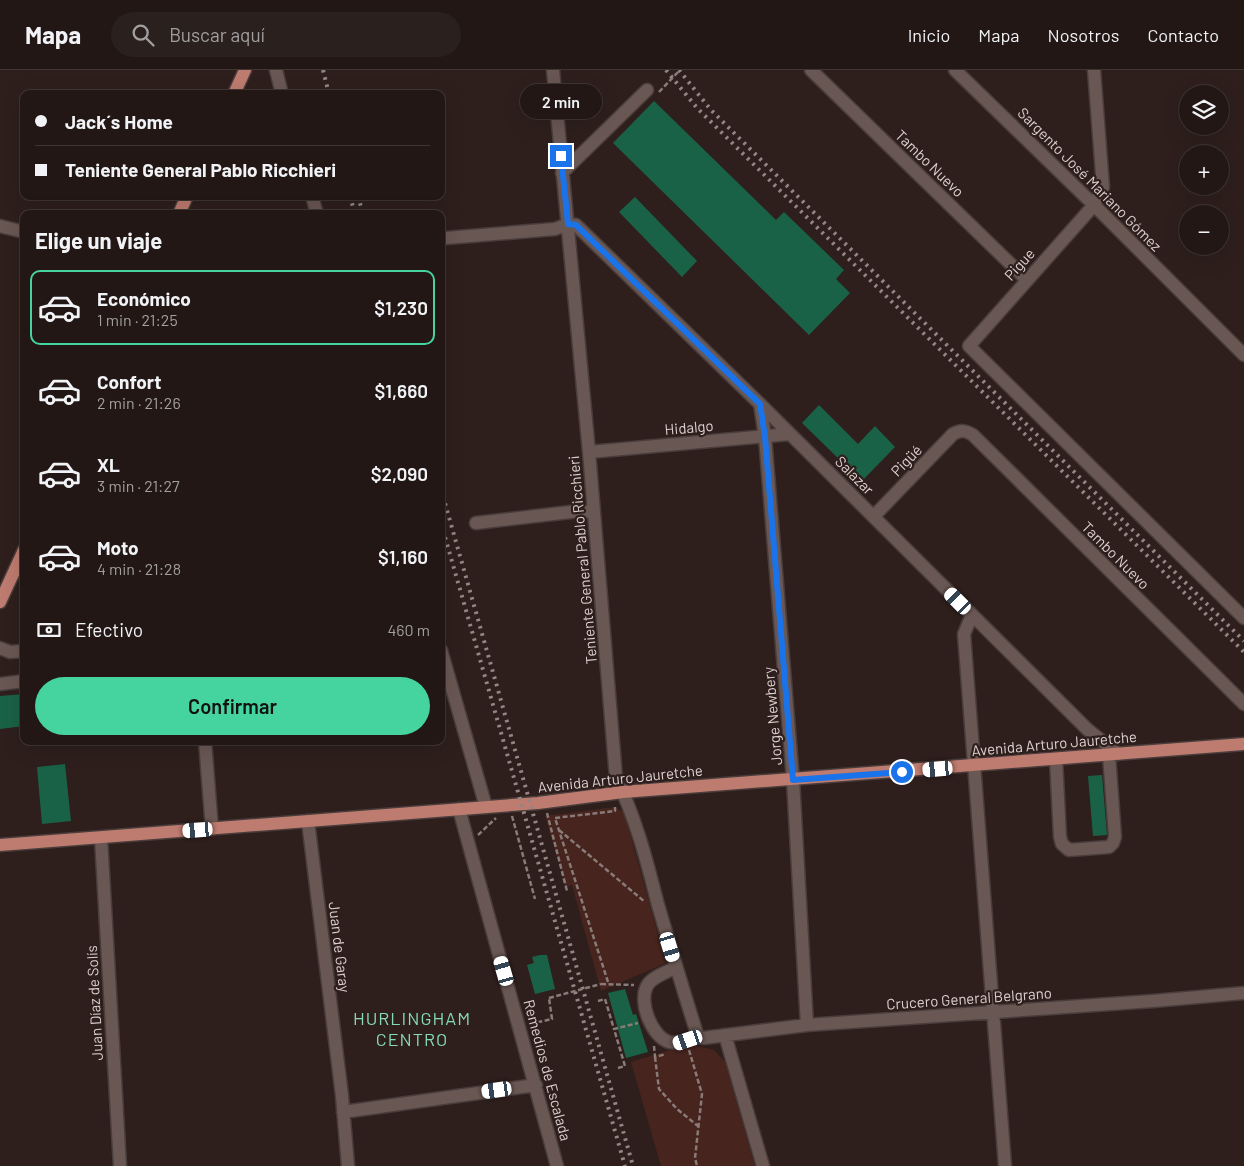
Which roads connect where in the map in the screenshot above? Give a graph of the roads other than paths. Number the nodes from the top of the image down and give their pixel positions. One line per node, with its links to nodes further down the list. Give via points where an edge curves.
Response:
1 (245, 70): 7 (main road)
2 (276, 70): 8 (street)
3 (553, 70): 10 (street, Teniente General Pablo Ricchieri)
4 (811, 70): 16 (street, Tambo Nuevo)
5 (956, 70): 11 (street, Sargento José Mariano Gómez)
6 (1094, 70): 11 (street, via 1103,187)
7 (236, 90)
8 (281, 90)
9 (647, 90): 10 (street)
10 (562, 173): 12 (street, Teniente General Pablo Ricchieri)
11 (1094, 205): 16 (street, Pigue); 17 (street, Sargento José Mariano Gómez)
12 (568, 224): 15 (street, via 555,229); 18 (street, Salazar, via 576,225); 22 (street, Teniente General Pablo Ricchieri)
13 (0, 226): 14 (street)
14 (20, 231)
15 (446, 238)
16 (1027, 280): 29 (street, Pigue, via 969,346)
17 (1244, 355)
18 (760, 404): 20 (street, Salazar); 21 (street, Jorge Newbery)
19 (964, 430): 24 (street, Pigüé, via 953,434); 35 (street, Tambo Nuevo, via 973,435)
20 (790, 434): 21 (street, Hidalgo); 24 (street, Salazar)
21 (765, 437): 22 (street, Hidalgo); 41 (street, Jorge Newbery)
22 (589, 452): 23 (street, Teniente General Pablo Ricchieri)
23 (594, 512): 25 (street); 42 (street, Teniente General Pablo Ricchieri)
24 (874, 516): 28 (street, Salazar)
25 (476, 523)
26 (20, 559): 27 (main road)
27 (0, 602)
28 (972, 615): 38 (street, Salazar); 40 (street, via 964,634)
29 (1244, 618)
30 (0, 648): 31 (street)
31 (20, 651)
32 (445, 664): 43 (street)
33 (20, 682): 34 (street)
34 (0, 684)
35 (1244, 704)
36 (1244, 744): 38 (main road, Avenida Arturo Jauretche)
37 (205, 745): 46 (street)
38 (1114, 755): 39 (main road, Avenida Arturo Jauretche); 39 (street, via 1113,843 1109,847 1069,850 1060,838)
39 (1056, 759): 40 (main road, Avenida Arturo Jauretche)
40 (975, 766): 41 (main road, Avenida Arturo Jauretche); 51 (street)
41 (793, 780): 42 (main road, Avenida Arturo Jauretche); 52 (street, Jorge Newbery)
42 (619, 792): 43 (main road, Avenida Arturo Jauretche); 49 (street, Teniente General Pablo Ricchieri, via 640,837)
43 (486, 807): 44 (main road, Avenida Arturo Jauretche)
44 (458, 809): 45 (main road, Avenida Arturo Jauretche); 55 (street, Remedios de Escalada)
45 (308, 821): 46 (main road, Avenida Arturo Jauretche); 56 (street, Juan de Garay)
46 (212, 829): 47 (main road, Avenida Arturo Jauretche)
47 (101, 838): 48 (main road, Avenida Arturo Jauretche); 57 (street, Juan Díaz de Solís)
48 (0, 845)
49 (676, 967): 54 (street, Teniente General Pablo Ricchieri); 54 (street, Crucero General Belgrano, via 647,985 645,1006 651,1024 667,1041 678,1044)
50 (1244, 993): 51 (street, Crucero General Belgrano)
51 (993, 1012): 52 (street, Crucero General Belgrano); 61 (street)
52 (807, 1025): 53 (street, Crucero General Belgrano)
53 (725, 1035): 54 (street, Crucero General Belgrano); 60 (street)
54 (698, 1037)
55 (536, 1085): 56 (street); 59 (street, Remedios de Escalada)
56 (343, 1112): 58 (street, Juan de Garay)
57 (120, 1166)
58 (348, 1166)
59 (558, 1166)
60 (763, 1166)
61 (1005, 1166)

